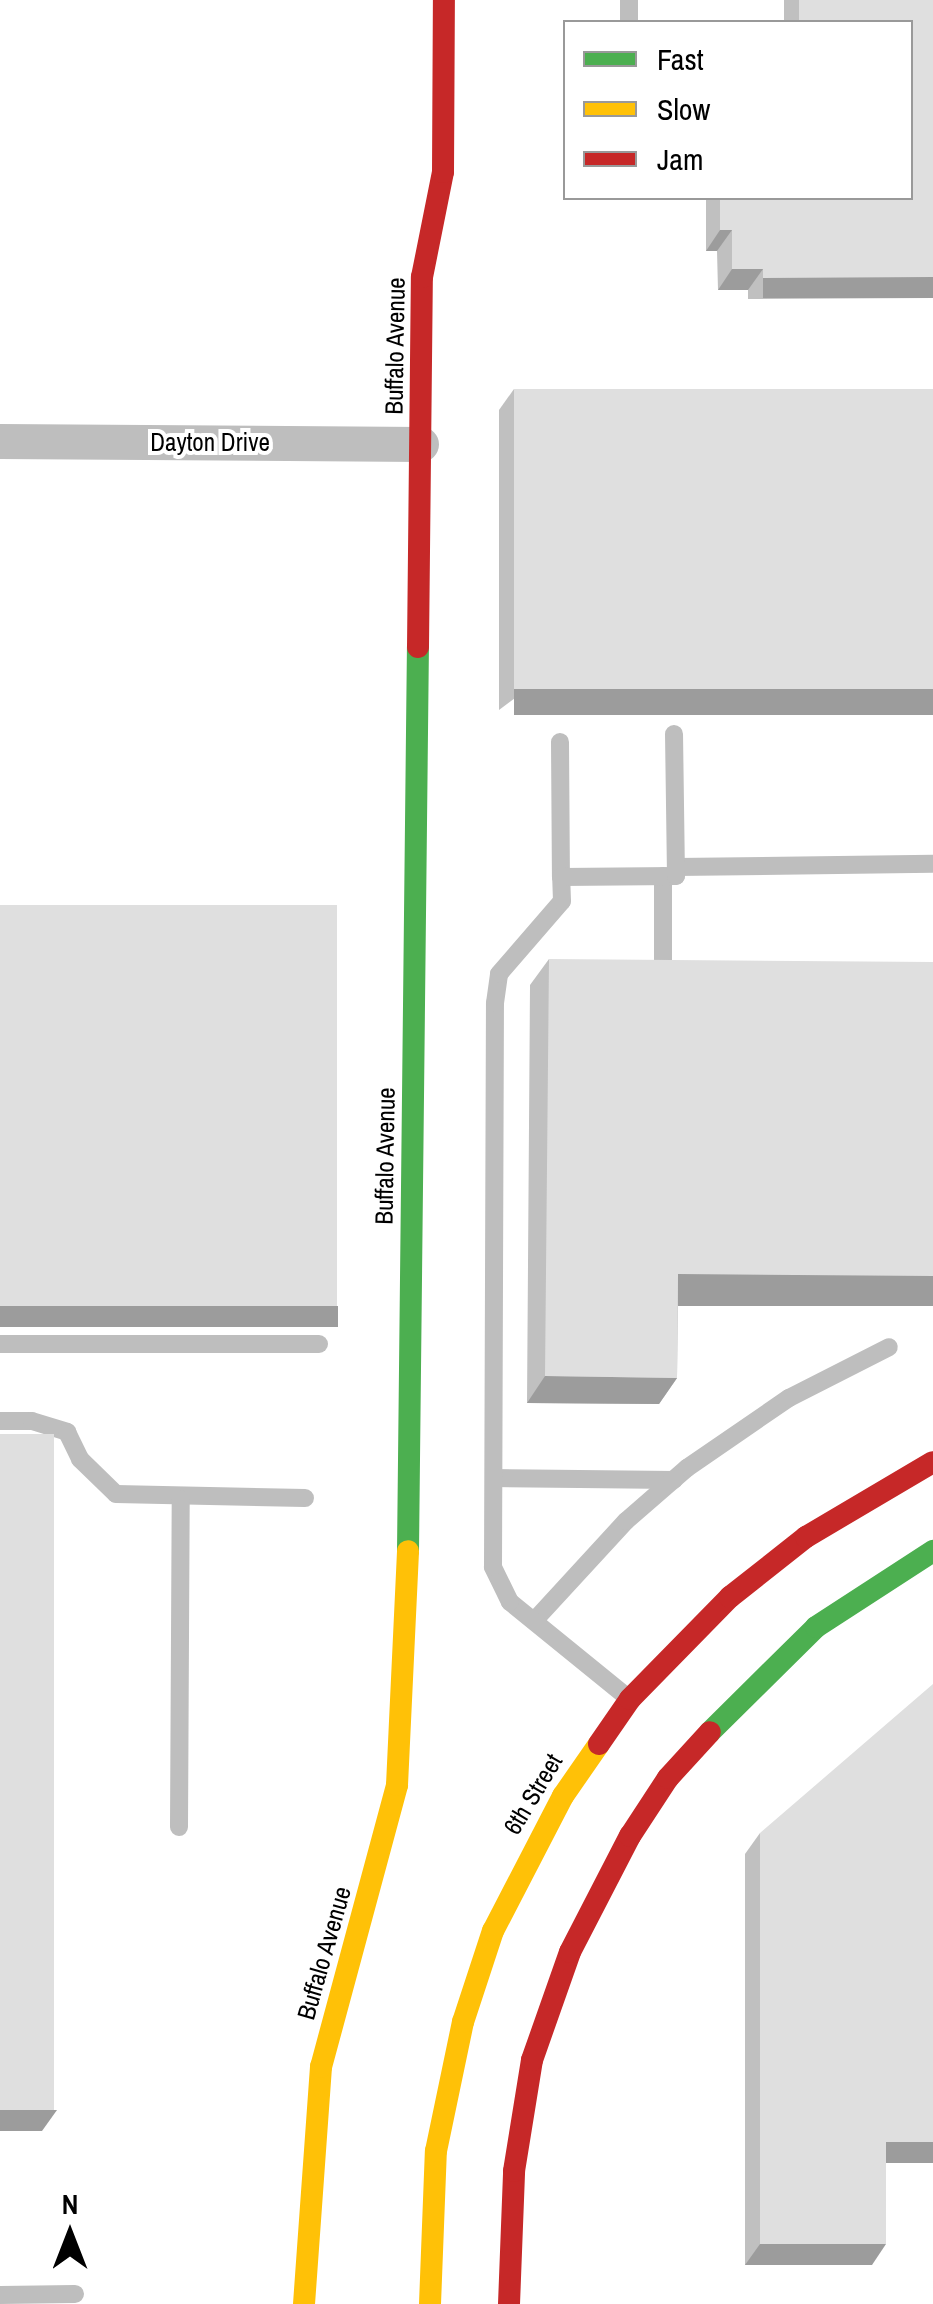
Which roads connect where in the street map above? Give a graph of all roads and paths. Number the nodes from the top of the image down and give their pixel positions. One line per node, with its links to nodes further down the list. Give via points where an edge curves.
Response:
1 (444, 0): 3 (street, Buffalo Avenue, via 443,172 422,276)
2 (0, 441): 3 (street, Dayton Drive)
3 (421, 444): 25 (street, Buffalo Avenue, via 407,1682 397,1785 322,2067)
4 (674, 734): 7 (lane)
5 (560, 742): 8 (lane)
6 (933, 864): 7 (lane)
7 (670, 872): 8 (lane); 9 (lane)
8 (561, 877): 15 (lane, via 562,901 500,974 495,1003)
9 (663, 974)
10 (0, 1344): 11 (lane)
11 (319, 1344)
12 (889, 1347): 16 (lane, via 789,1398)
13 (0, 1421): 18 (lane, via 32,1420 67,1432 80,1460 116,1494)
14 (933, 1462): 21 (street, 6th Street, via 767,1565)
15 (494, 1478): 16 (lane); 20 (lane, via 493,1567 510,1602)
16 (674, 1480): 20 (lane, via 626,1521)
17 (305, 1498): 18 (lane)
18 (180, 1499): 22 (lane)
19 (933, 1551): 27 (street, via 816,1626 762,1675 668,1778 595,1898 532,2060 514,2171)
20 (534, 1621): 21 (lane)
21 (630, 1699): 26 (street, 6th Street, via 562,1796 493,1931 441,2118 430,2200)
22 (179, 1827)
23 (75, 2294): 24 (lane)
24 (0, 2295)
25 (304, 2304)
26 (430, 2304)
27 (510, 2304)

